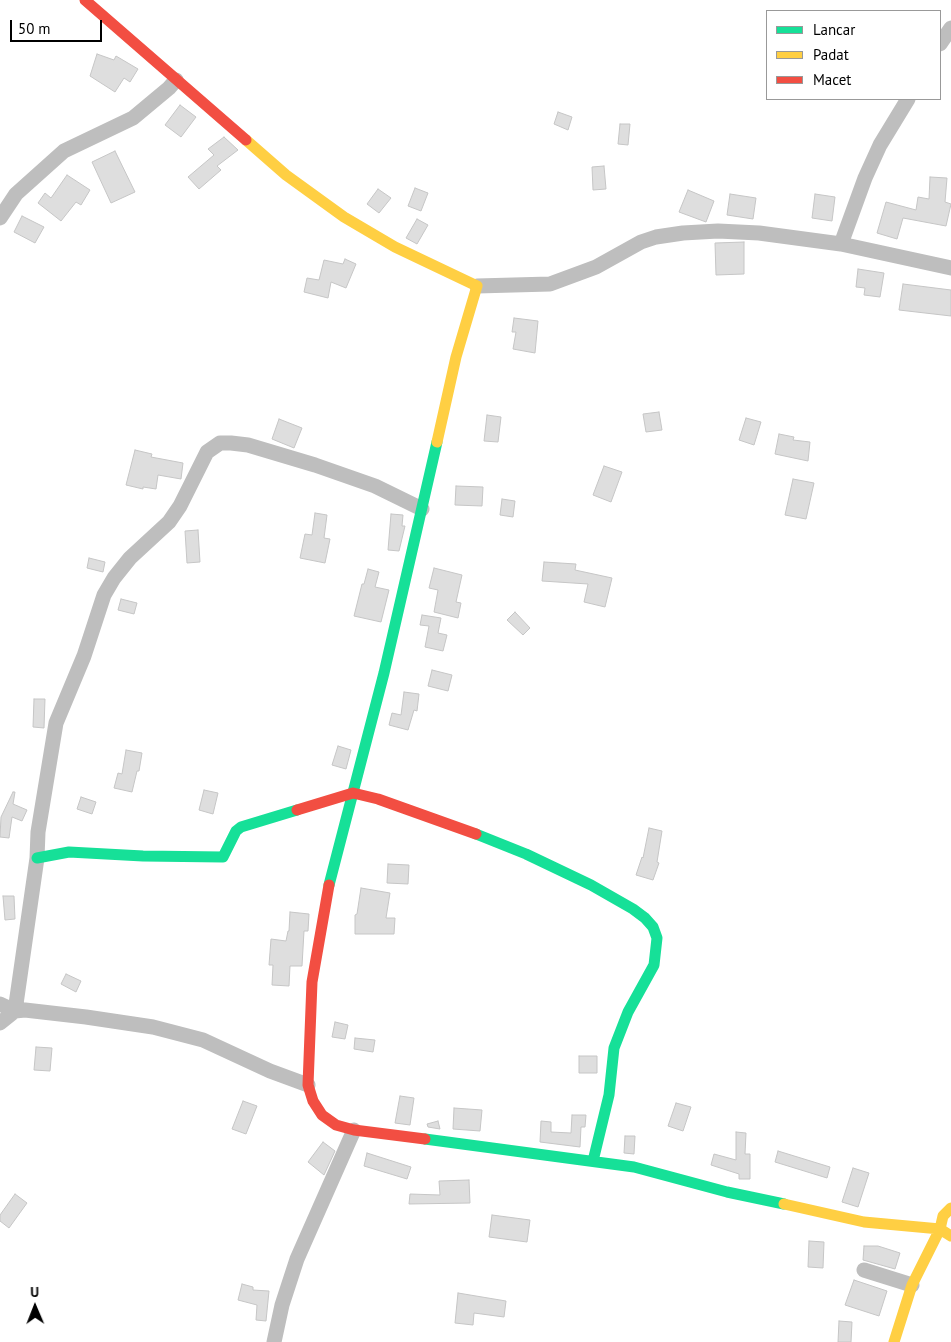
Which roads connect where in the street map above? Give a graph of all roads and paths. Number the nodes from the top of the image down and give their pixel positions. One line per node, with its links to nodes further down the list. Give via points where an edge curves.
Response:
1 (85, 0): 4 (street)
2 (951, 28): 3 (street)
3 (941, 43)
4 (176, 80): 6 (street, via 133,118 64,150 16,194); 9 (street, via 286,175 344,217 395,247)
5 (907, 100): 7 (street, via 880,145)
6 (0, 218)
7 (841, 244): 8 (street); 9 (street, via 759,233 683,232 641,242 596,267 550,284)
8 (951, 268)
9 (477, 286): 10 (street, via 456,357)
10 (422, 509): 11 (street); 12 (street, via 376,486 273,452 231,443 212,447 201,460 169,522 130,558 104,595 84,656 56,724 38,832)
11 (353, 793): 12 (street, via 241,827 223,857 69,852); 16 (street, via 330,877 312,982); 18 (street, via 470,831 559,868 620,901 645,918 652,928 657,938 654,965 628,1012 614,1048 609,1095)
12 (37, 858): 14 (street)
13 (0, 1004): 14 (street)
14 (15, 1011): 15 (street); 16 (street, via 86,1017 179,1033 204,1040)
15 (0, 1023)
16 (308, 1086): 17 (street, via 312,1101 322,1115 336,1125)
17 (354, 1130): 18 (street); 24 (street, via 297,1260)
18 (593, 1161): 20 (street, via 634,1167 727,1192 864,1222)
19 (951, 1208): 20 (street, via 943,1216)
20 (940, 1229): 21 (street); 23 (street)
21 (951, 1236)
22 (864, 1270): 23 (street)
23 (912, 1285): 25 (street)
24 (274, 1342)
25 (894, 1342)

